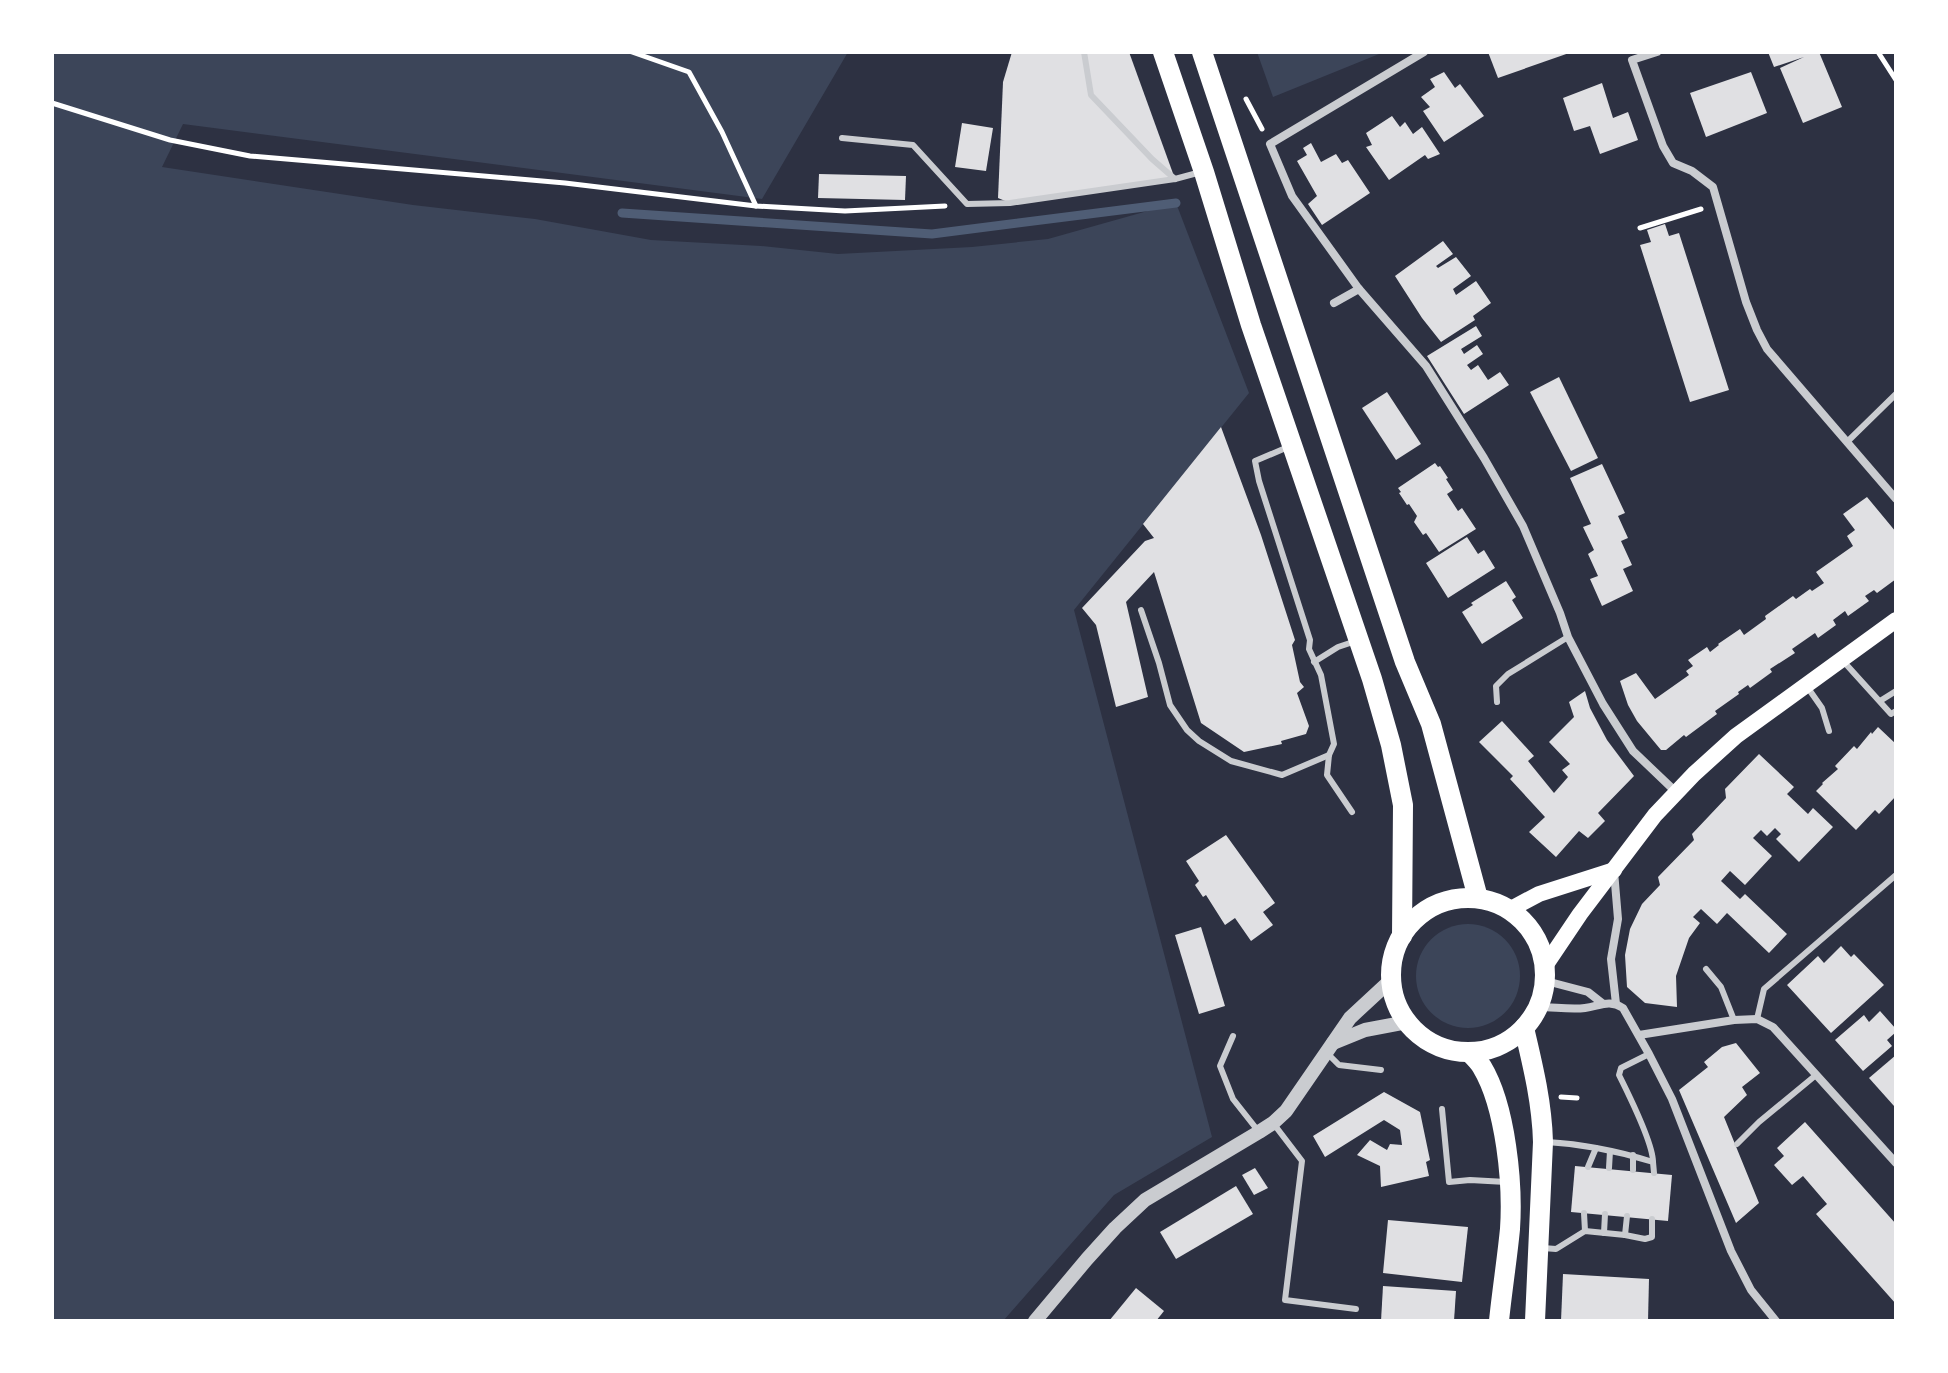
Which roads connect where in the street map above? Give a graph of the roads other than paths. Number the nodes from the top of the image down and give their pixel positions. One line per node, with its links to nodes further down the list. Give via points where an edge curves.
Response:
1 (1084, 52): 8 (lane, via 1091,95)
2 (1163, 52): 7 (main road)
3 (1202, 52): 32 (main road, via 1405,662 1431,724)
4 (1424, 52): 9 (street, via 1270,144 1292,196)
5 (1657, 52): 12 (street, via 1632,60 1663,146 1673,163 1713,187 1757,330 1780,366)
6 (842, 138): 8 (lane, via 913,145 967,204 1010,203)
7 (1204, 172): 8 (lane); 13 (main road)
8 (1175, 179)
9 (1359, 289): 10 (street); 17 (street, via 1426,366 1484,458 1523,526)
10 (1334, 303)
11 (1896, 394): 12 (lane)
12 (1847, 442): 14 (street)
13 (1293, 446): 18 (main road); 20 (lane, via 1255,461)
14 (1896, 499)
15 (1141, 610): 27 (lane, via 1170,705 1199,741 1231,761 1282,775)
16 (1896, 620): 19 (main road)
17 (1568, 637): 24 (lane, via 1508,674 1496,686); 28 (street, via 1633,751)
18 (1359, 640): 20 (lane); 34 (main road, via 1400,781)
19 (1841, 659): 21 (main road); 23 (lane)
20 (1314, 662): 27 (lane, via 1334,744)
21 (1806, 685): 26 (lane, via 1822,708); 28 (main road, via 1716,753)
22 (1896, 691): 23 (lane)
23 (1880, 701): 25 (lane)
24 (1497, 702)
25 (1894, 714)
26 (1829, 731)
27 (1329, 755): 29 (lane, via 1327,775)
28 (1676, 792): 30 (main road)
29 (1352, 812)
30 (1614, 870): 33 (main road, via 1539,894); 36 (main road, via 1580,914); 39 (street, via 1618,919 1611,959)
31 (1896, 875): 41 (lane, via 1764,989)
32 (1478, 898): 33 (main road); 34 (main road, via 1430,908)
33 (1509, 910): 36 (main road, via 1539,945)
34 (1402, 936): 37 (main road)
35 (1706, 969): 42 (lane, via 1721,987)
36 (1546, 974): 38 (street); 40 (main road)
37 (1391, 980): 43 (main road); 47 (street, via 1350,1018)
38 (1602, 1003): 39 (street); 40 (street)
39 (1616, 1004): 45 (street)
40 (1539, 1007): 44 (main road)
41 (1757, 1019): 42 (street); 51 (street, via 1773,1027)
42 (1734, 1020): 45 (street)
43 (1407, 1022): 47 (street, via 1365,1030); 48 (main road, via 1434,1045)
44 (1524, 1028): 48 (main road, via 1497,1047); 55 (main road)
45 (1639, 1035): 49 (street)
46 (1233, 1036): 54 (lane, via 1220,1066 1233,1099)
47 (1329, 1048): 50 (lane, via 1339,1065); 53 (street)
48 (1470, 1053): 66 (main road, via 1482,1066 1499,1114)
49 (1649, 1054): 60 (lane, via 1621,1068 1619,1075); 79 (street, via 1731,1251 1751,1290)
50 (1381, 1070)
51 (1816, 1075): 56 (lane); 61 (street)
52 (1442, 1109): 66 (lane, via 1449,1182)
53 (1273, 1123): 54 (street); 75 (lane, via 1302,1161 1285,1300)
54 (1259, 1132): 76 (street, via 1145,1200)
55 (1543, 1142): 57 (lane); 74 (main road)
56 (1737, 1144)
57 (1596, 1148): 58 (lane); 62 (lane)
58 (1610, 1151): 59 (lane); 63 (lane)
59 (1633, 1155): 60 (lane); 64 (lane)
60 (1653, 1162): 65 (lane)
61 (1896, 1163)
62 (1588, 1167)
63 (1609, 1168)
64 (1633, 1170)
65 (1654, 1173)
66 (1509, 1182): 77 (main road, via 1510,1227)
67 (1584, 1213): 71 (lane)
68 (1605, 1214): 72 (lane)
69 (1627, 1216): 73 (lane)
70 (1652, 1219): 73 (lane, via 1652,1237)
71 (1585, 1231): 72 (lane); 74 (lane, via 1556,1249)
72 (1604, 1233): 73 (lane)
73 (1625, 1235)
74 (1538, 1247): 78 (main road)
75 (1356, 1309)
76 (1035, 1321)
77 (1499, 1321)
78 (1535, 1321)
79 (1776, 1321)

